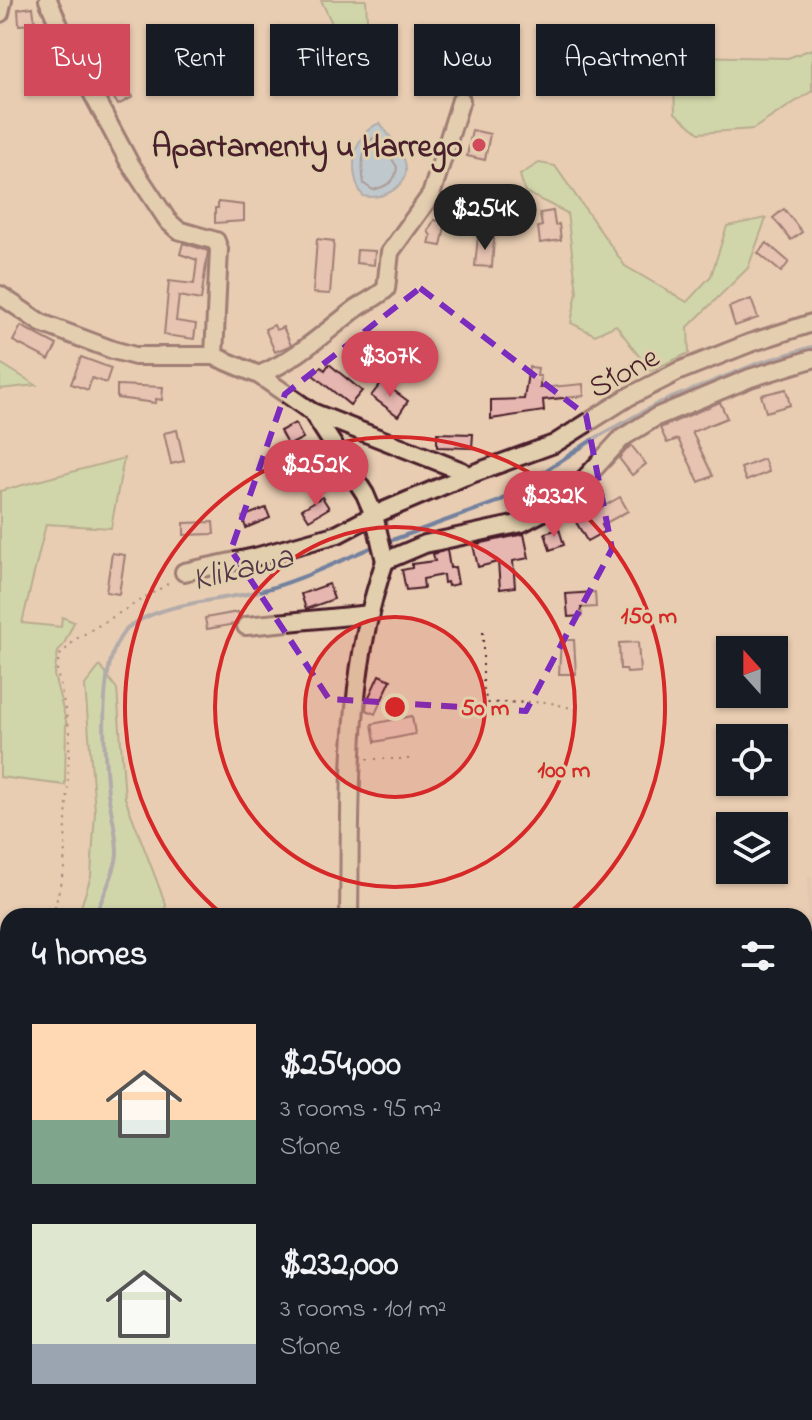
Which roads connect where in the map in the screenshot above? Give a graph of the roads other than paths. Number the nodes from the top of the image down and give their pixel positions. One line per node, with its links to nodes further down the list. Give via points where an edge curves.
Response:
1 (3, 0): 3 (street)
2 (48, 0): 7 (street, via 129,162 168,221 178,230 216,241)
3 (0, 13)
4 (461, 100): 9 (street, via 431,195 390,252 386,289 287,363)
5 (0, 295): 7 (street, via 41,323 113,350 135,356)
6 (812, 323): 11 (street, Słone, via 679,371 554,444)
7 (214, 356): 9 (street)
8 (812, 359): 13 (street, via 656,417 622,438 578,486 522,523)
9 (259, 375): 10 (street)
10 (312, 412): 11 (street); 12 (street)
11 (466, 476): 12 (street, Słone)
12 (376, 522): 13 (street); 14 (street, Słone)
13 (383, 556): 15 (street)
14 (184, 572)
15 (371, 614): 16 (street); 17 (street, via 358,677 352,751)
16 (246, 626)
17 (349, 908)

